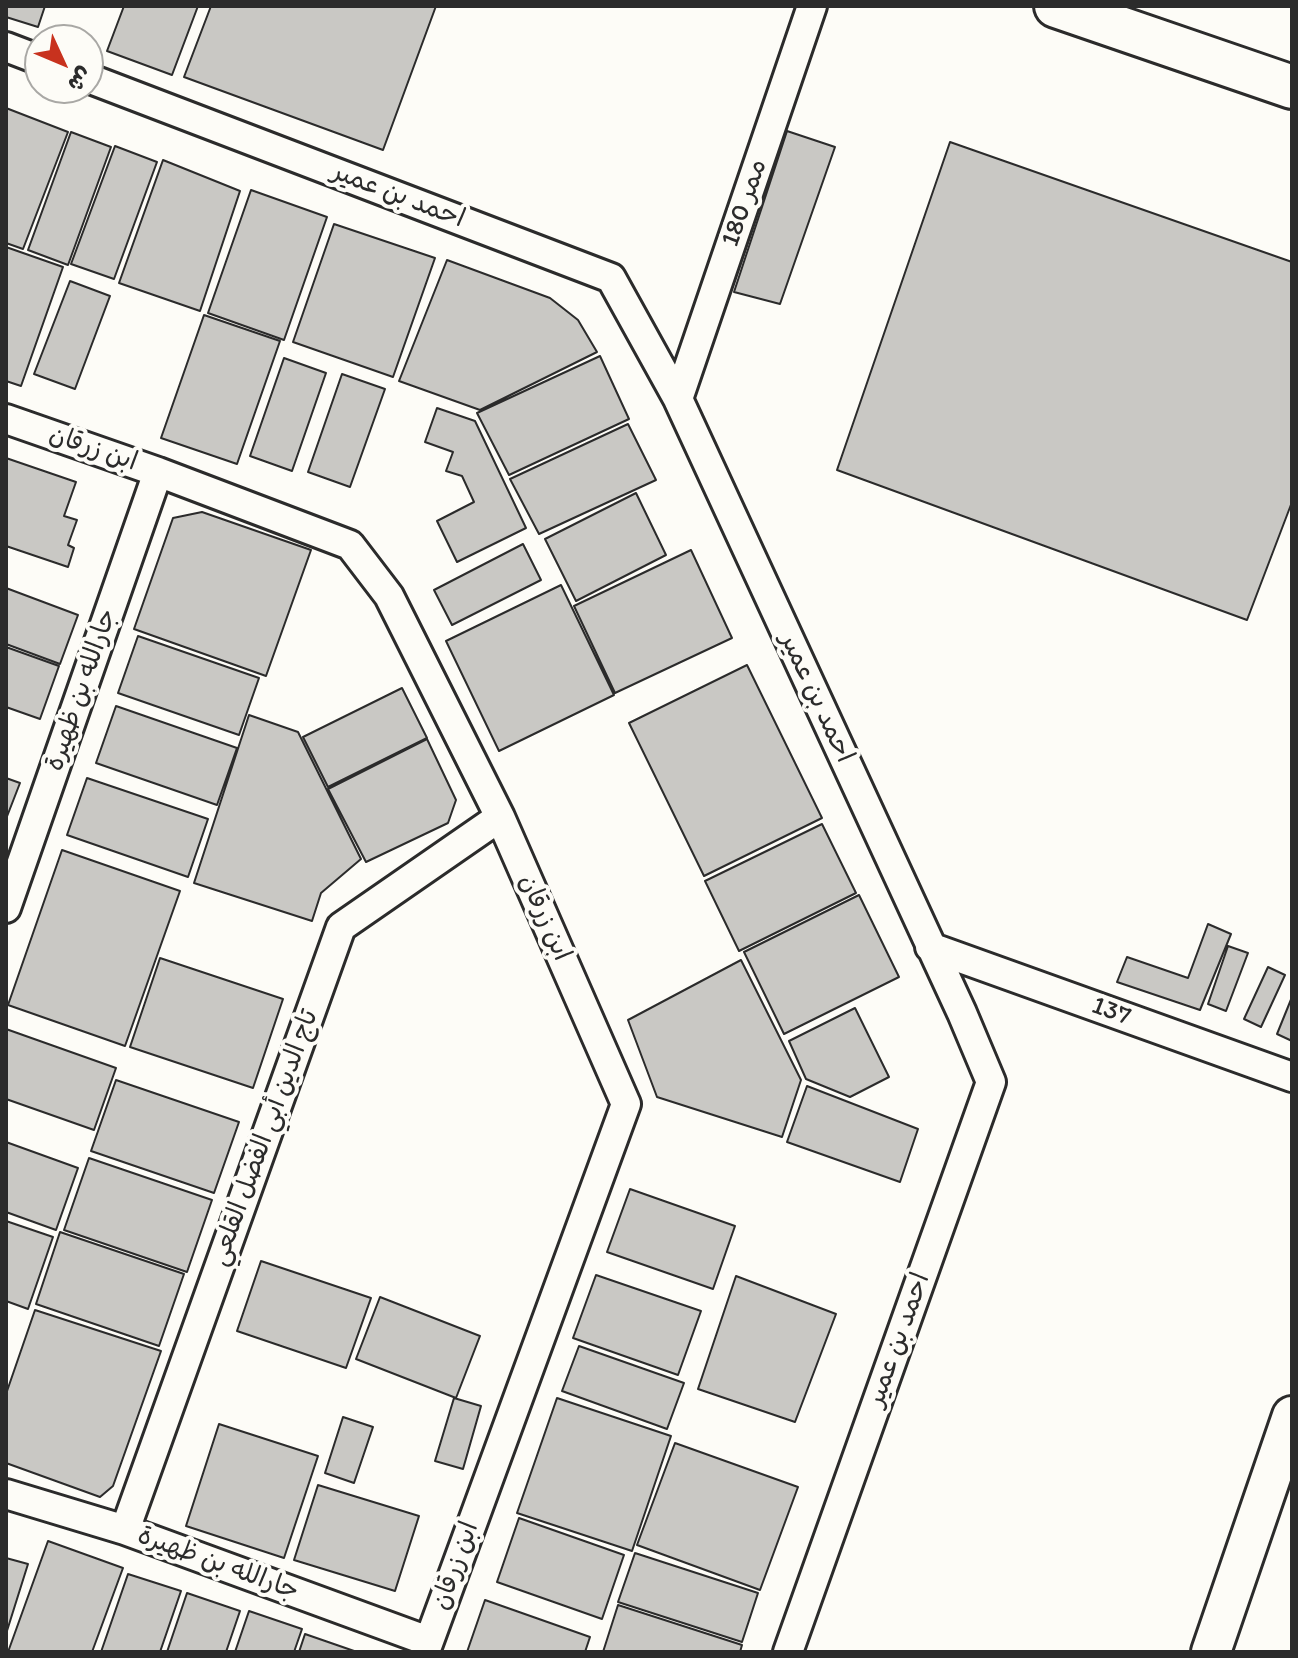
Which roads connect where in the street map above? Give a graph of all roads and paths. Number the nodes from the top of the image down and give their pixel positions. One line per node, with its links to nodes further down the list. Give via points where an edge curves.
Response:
1 (812, 6): 5 (street, ممر 180)
2 (1056, 6): 4 (main road)
3 (104, 84): 5 (street, احمد بن عمير, via 611,278)
4 (1292, 87)
5 (678, 399): 10 (street, احمد بن عمير)
6 (6, 419): 7 (street, ابن زرقان)
7 (158, 472): 8 (street, ابن زرقان, via 350,545 389,596); 9 (street, جارالله بن ظهيرة)
8 (500, 817): 14 (street, تاج الدين أبي الفضل القلعي, via 341,927); 15 (street, ابن زرقان, via 626,1104)
9 (6, 908)
10 (930, 947): 11 (street, 137); 16 (street, احمد بن عمير, via 991,1082)
11 (1292, 1077)
12 (1292, 1416): 17 (main road)
13 (6, 1494): 14 (street, جارالله بن ظهيرة)
14 (125, 1530): 15 (street, جارالله بن ظهيرة)
15 (426, 1646)
16 (788, 1652)
17 (1211, 1652)

